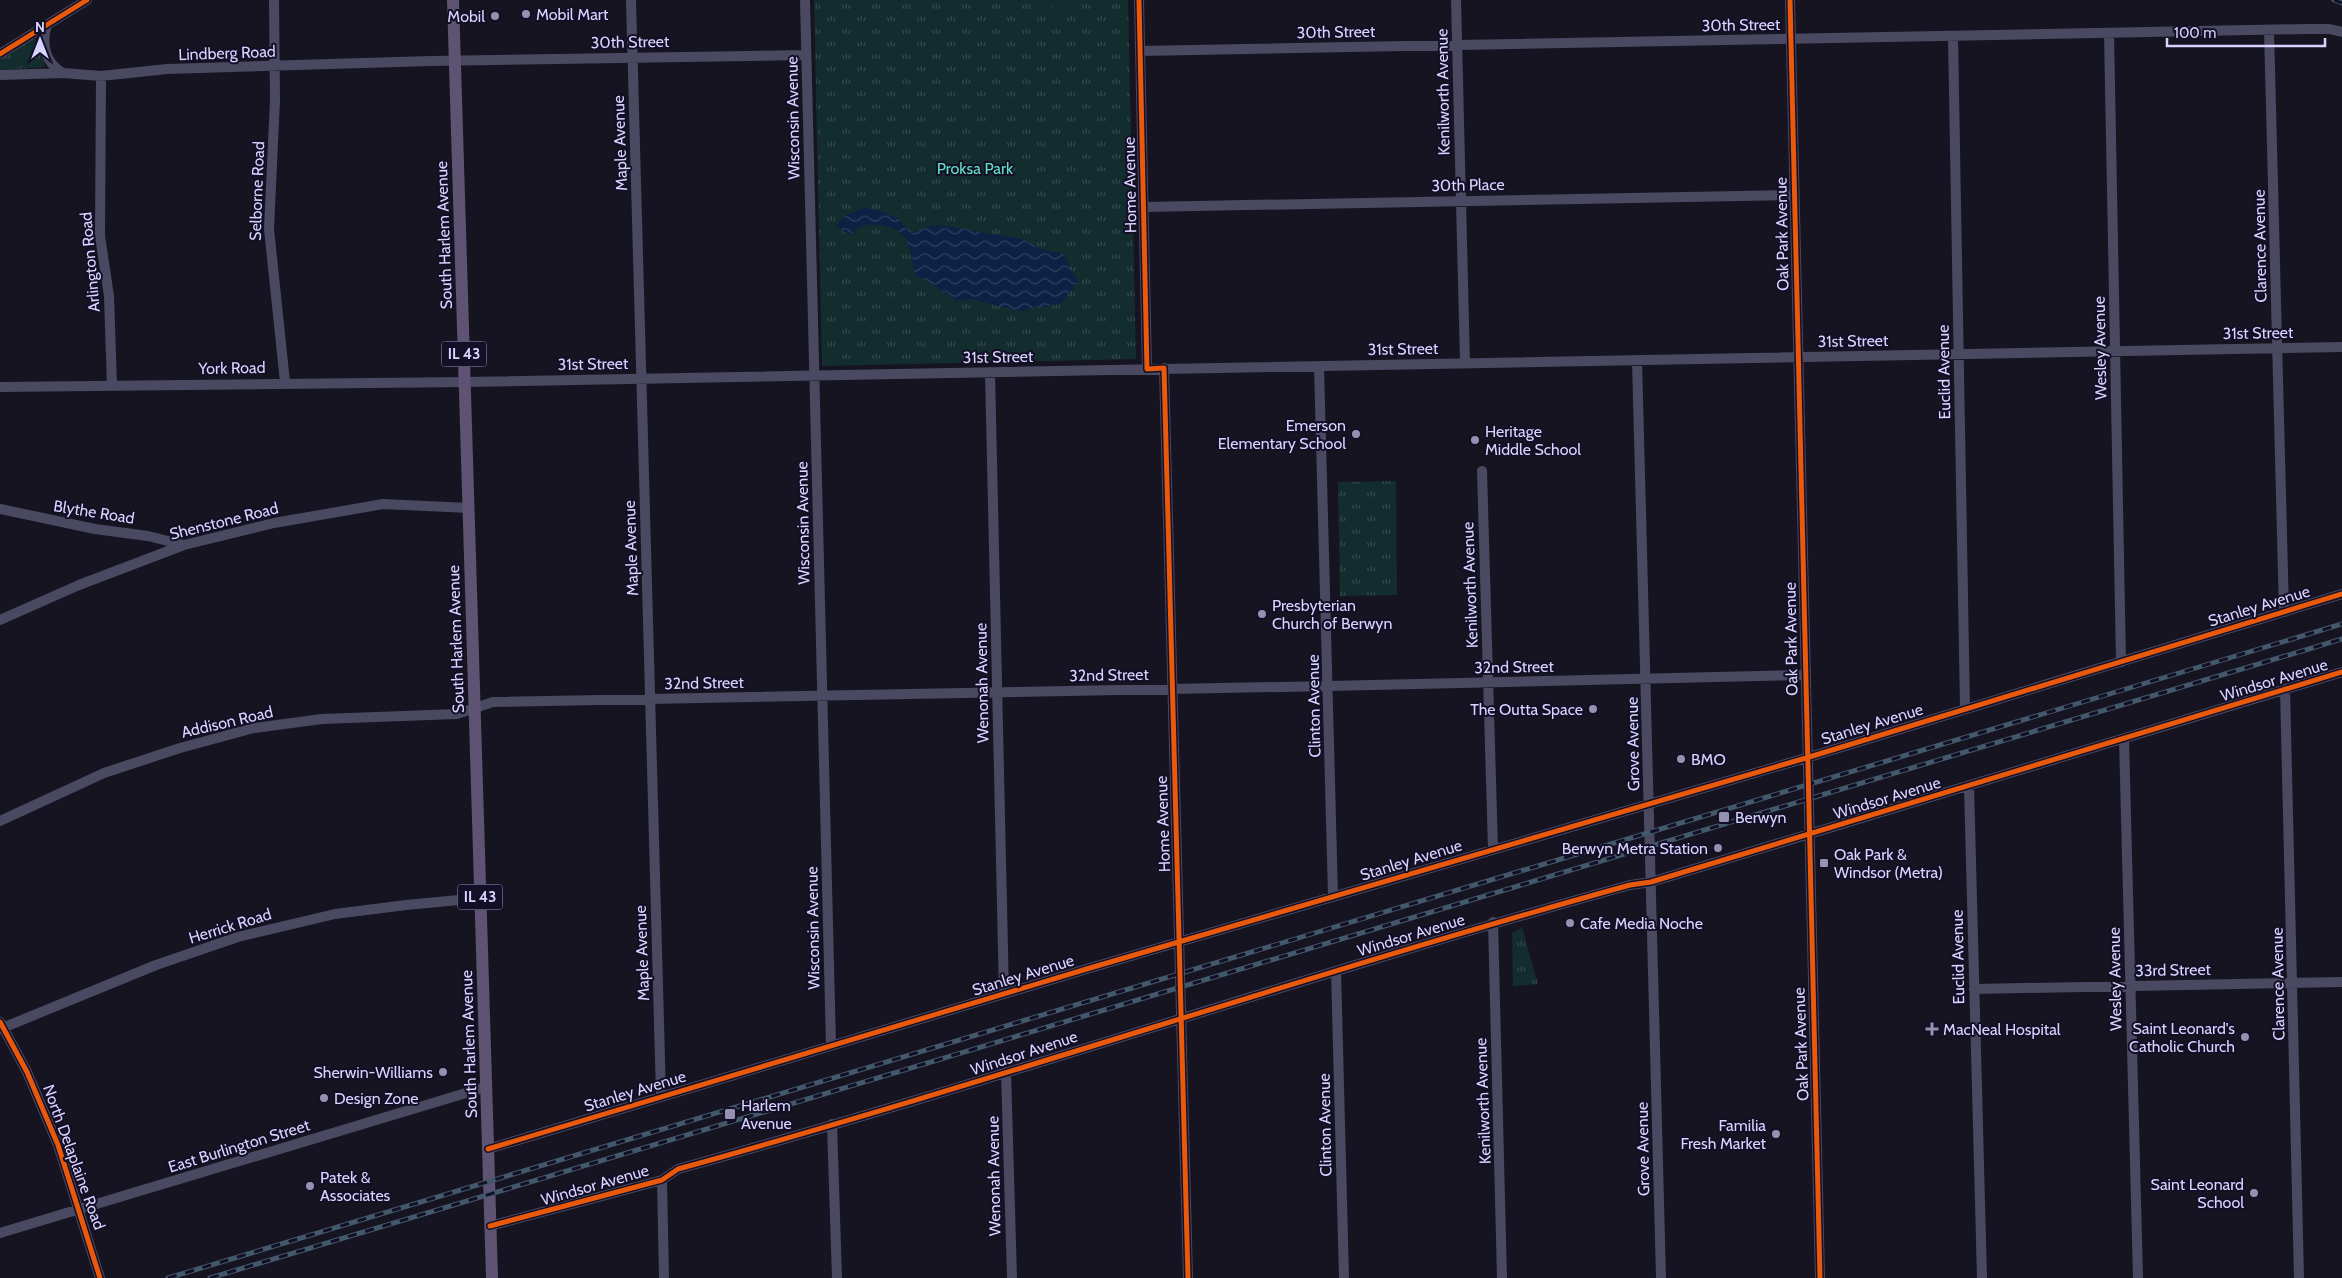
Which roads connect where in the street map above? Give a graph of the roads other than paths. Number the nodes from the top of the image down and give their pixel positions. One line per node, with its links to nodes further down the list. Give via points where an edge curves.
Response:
1 (88, 0): 9 (street)
2 (274, 0): 21 (street, Selborne Road)
3 (453, 0): 20 (main road, South Harlem Avenue / IL 43)
4 (631, 0): 19 (street, Maple Avenue)
5 (805, 0): 18 (street, Wisconsin Avenue)
6 (1139, 0): 16 (street, Home Avenue)
7 (1456, 0): 15 (street, Kenilworth Avenue)
8 (1790, 0): 14 (street, Oak Park Avenue)
9 (47, 25): 17 (street); 22 (street, via 46,53)
10 (2269, 30): 11 (street, 30th Street, via 2329,29); 12 (street, 30th Street); 29 (street, Clarence Avenue)
11 (2342, 32)
12 (2109, 33): 13 (street, 30th Street); 30 (street, Wesley Avenue)
13 (1953, 36): 14 (street, 30th Street); 31 (street, Euclid Avenue)
14 (1790, 39): 15 (street, 30th Street); 25 (street, Oak Park Avenue)
15 (1457, 45): 16 (street, 30th Street); 26 (street, Kenilworth Avenue)
16 (1140, 51): 27 (street, Home Avenue)
17 (0, 54)
18 (806, 55): 19 (street, 30th Street); 39 (street, Wisconsin Avenue)
19 (632, 57): 20 (street, 30th Street); 40 (street, Maple Avenue)
20 (455, 60): 21 (street, Lindberg Road); 42 (main road, South Harlem Avenue / IL 43)
21 (274, 66): 24 (street, Lindberg Road, via 167,69); 41 (street, Selborne Road, via 269,229)
22 (63, 73): 23 (street, Lindberg Road); 24 (street, Lindberg Road)
23 (0, 75)
24 (101, 76): 43 (street, Arlington Road, via 100,236 109,296)
25 (1794, 195): 26 (street, 30th Place); 32 (street, Oak Park Avenue)
26 (1460, 200): 27 (street, 30th Place); 34 (street, Kenilworth Avenue)
27 (1143, 207): 37 (street, Home Avenue)
28 (2342, 346): 29 (street, 31st Street)
29 (2277, 348): 30 (street, 31st Street); 50 (street, Clarence Avenue)
30 (2115, 351): 31 (street, 31st Street); 52 (street, Wesley Avenue)
31 (1959, 354): 32 (street, 31st Street); 64 (street, Euclid Avenue)
32 (1797, 357): 33 (street, 31st Street); 54 (street, Oak Park Avenue)
33 (1637, 360): 34 (street, 31st Street); 55 (street, Grove Avenue)
34 (1465, 363): 35 (street, 31st Street)
35 (1319, 366): 36 (street, 31st Street); 57 (street, Clinton Avenue)
36 (1164, 368): 37 (street, 31st Street); 58 (street, Home Avenue)
37 (1147, 369): 38 (street, 31st Street)
38 (990, 372): 39 (street, 31st Street); 60 (street, Wenonah Avenue)
39 (814, 375): 40 (street, 31st Street); 61 (street, Wisconsin Avenue)
40 (641, 378): 42 (street, 31st Street); 62 (street, Maple Avenue)
41 (285, 382): 42 (street, York Road); 43 (street, York Road)
42 (465, 382): 46 (main road, South Harlem Avenue / IL 43)
43 (112, 386): 44 (street, York Road)
44 (0, 387)
45 (1482, 471): 56 (street, Kenilworth Avenue)
46 (469, 508): 48 (street, Shenstone Road, via 383,504 274,523); 63 (main road, South Harlem Avenue / IL 43)
47 (0, 509): 48 (street, Blythe Road)
48 (184, 544): 51 (street, Shenstone Road, via 78,585)
49 (2342, 594): 50 (street, Stanley Avenue)
50 (2284, 612): 52 (street, Stanley Avenue)
51 (0, 620)
52 (2121, 662): 64 (street, Stanley Avenue)
53 (2342, 672): 59 (street, Windsor Avenue)
54 (1804, 674): 55 (street, 32nd Street); 66 (street, Oak Park Avenue)
55 (1646, 678): 56 (street, 32nd Street); 68 (street, Grove Avenue)
56 (1488, 682): 57 (street, 32nd Street); 71 (street, Kenilworth Avenue)
57 (1329, 686): 58 (street, 32nd Street); 73 (street, Clinton Avenue)
58 (1172, 689): 60 (street, 32nd Street); 76 (street, Home Avenue)
59 (2286, 689): 65 (street, Windsor Avenue); 79 (street, Clarence Avenue)
60 (997, 692): 61 (street, 32nd Street); 82 (street, Wenonah Avenue)
61 (822, 696): 62 (street, 32nd Street); 85 (street, Wisconsin Avenue)
62 (650, 699): 63 (street, 32nd Street, via 493,702); 88 (street, Maple Avenue)
63 (474, 707): 69 (street, Addison Road, via 457,714 322,719 254,728 104,773); 74 (main road, South Harlem Avenue / IL 43)
64 (1966, 708): 66 (street, Stanley Avenue)
65 (2124, 739): 67 (street, Windsor Avenue); 80 (street, Wesley Avenue)
66 (1806, 758): 68 (street, Stanley Avenue); 70 (street, Oak Park Avenue)
67 (1969, 786): 70 (street, Windsor Avenue); 81 (street, Euclid Avenue)
68 (1650, 803): 71 (street, Stanley Avenue); 72 (street, Grove Avenue)
69 (0, 821)
70 (1808, 835): 72 (street, Windsor Avenue); 104 (street, Oak Park Avenue)
71 (1493, 849): 73 (street, Stanley Avenue)
72 (1651, 882): 75 (street, Windsor Avenue); 103 (street, Grove Avenue)
73 (1333, 896): 76 (street, Stanley Avenue)
74 (480, 898): 84 (street, Herrick Road, via 335,914 238,937 156,965); 87 (main road, South Harlem Avenue / IL 43)
75 (1493, 922): 77 (street, Windsor Avenue); 102 (street, Kenilworth Avenue)
76 (1179, 942): 82 (street, Stanley Avenue); 83 (street, Home Avenue)
77 (1336, 971): 83 (street, Windsor Avenue); 101 (street, Clinton Avenue)
78 (2342, 982): 79 (street, 33rd Street)
79 (2293, 983): 80 (street, 33rd Street); 107 (street, Clarence Avenue)
80 (2130, 986): 81 (street, 33rd Street); 106 (street, Wesley Avenue)
81 (1974, 989): 105 (street, Euclid Avenue)
82 (1004, 994): 85 (street, Stanley Avenue)
83 (1181, 1017): 86 (street, Windsor Avenue); 100 (street, Home Avenue)
84 (1, 1026): 92 (street, North Delaplaine Road, via 27,1072 54,1136)
85 (830, 1045): 88 (street, Stanley Avenue)
86 (1006, 1072): 89 (street, Windsor Avenue); 99 (street, Wenonah Avenue)
87 (486, 1087): 90 (main road, South Harlem Avenue / IL 43); 92 (street, East Burlington Street)
88 (661, 1096): 90 (street, Stanley Avenue)
89 (832, 1124): 91 (street, Windsor Avenue, via 678,1169); 98 (street)
90 (488, 1149): 93 (main road, South Harlem Avenue / IL 43)
91 (662, 1180): 93 (street, Windsor Avenue); 97 (street)
92 (79, 1210): 94 (street, East Burlington Street); 95 (street, North Delaplaine Road)
93 (490, 1226): 96 (main road, South Harlem Avenue / IL 43)
94 (0, 1233)
95 (100, 1278)
96 (492, 1278)
97 (664, 1278)
98 (837, 1278)
99 (1012, 1278)
100 (1188, 1278)
101 (1344, 1278)
102 (1502, 1278)
103 (1661, 1278)
104 (1820, 1278)
105 (1982, 1278)
106 (2138, 1278)
107 (2299, 1278)

